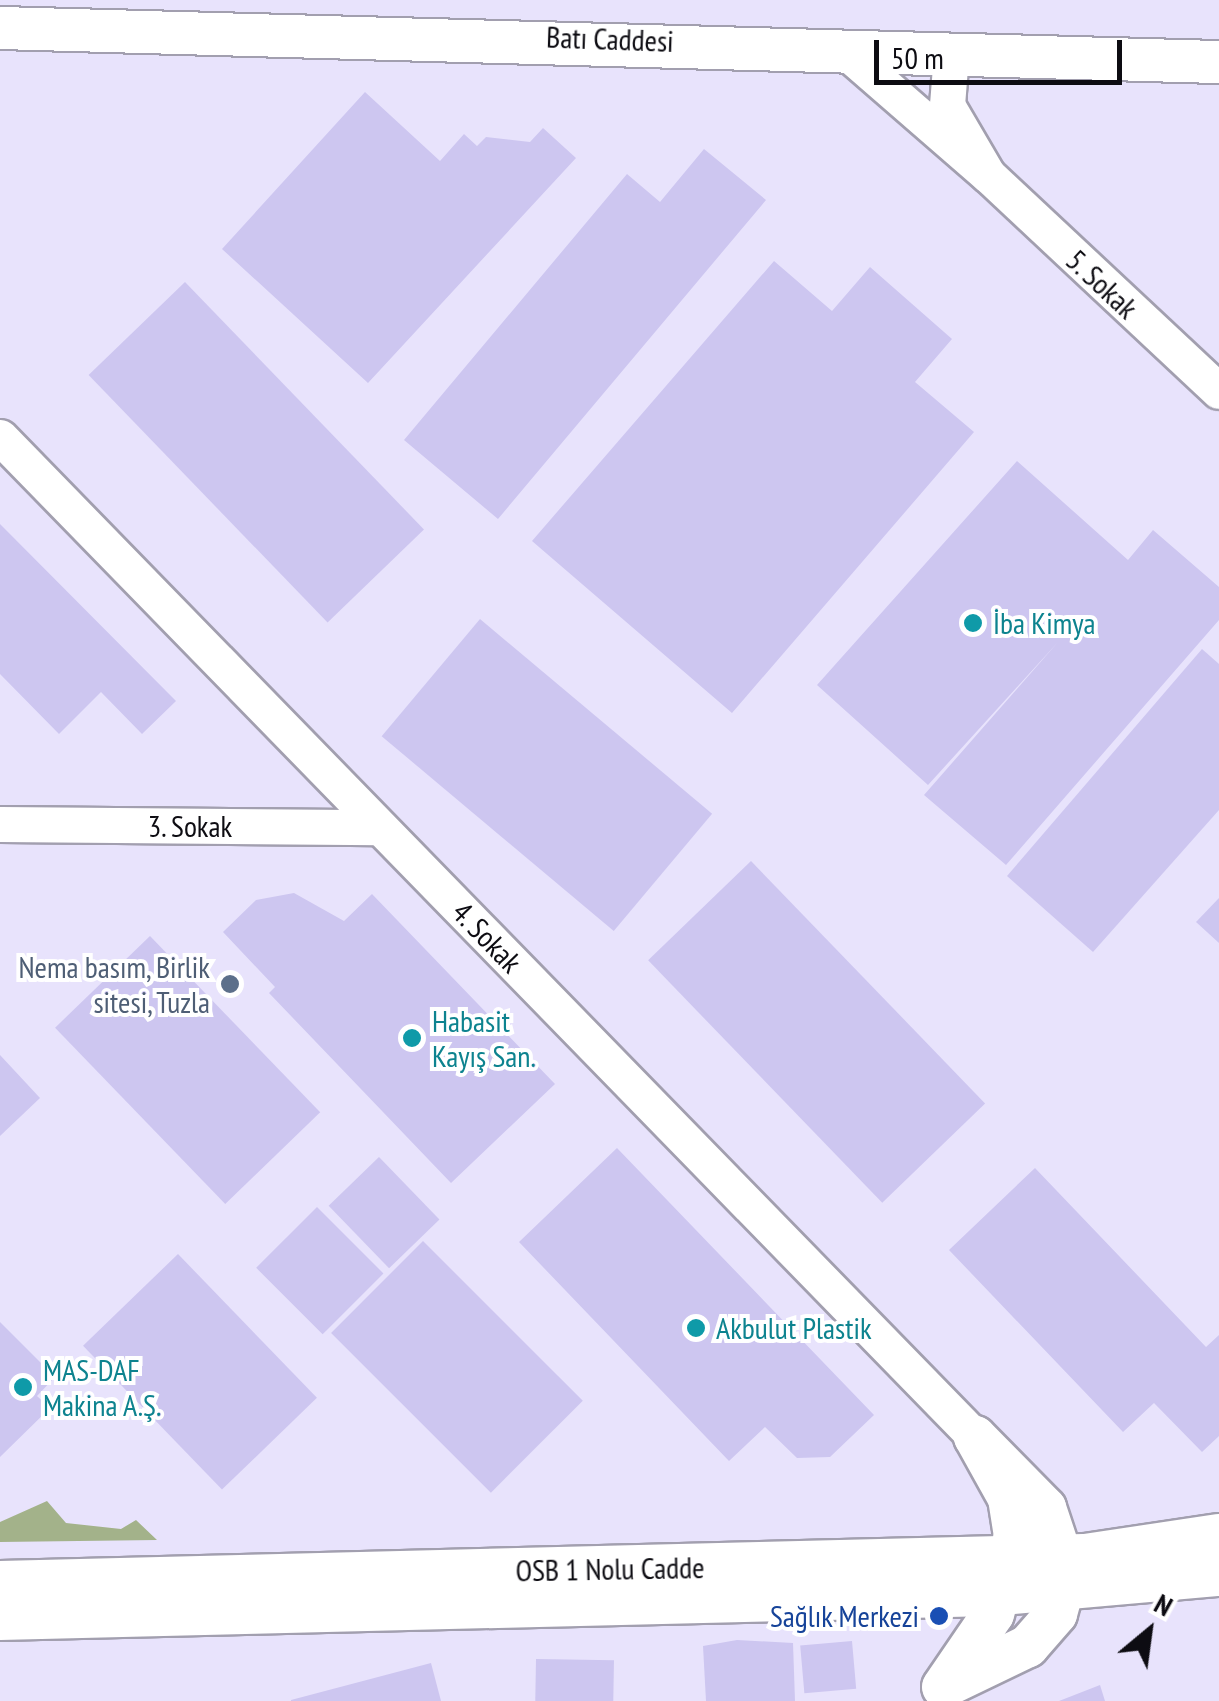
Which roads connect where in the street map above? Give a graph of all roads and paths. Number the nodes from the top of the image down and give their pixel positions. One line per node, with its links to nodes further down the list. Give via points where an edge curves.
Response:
1 (0, 28): 2 (street, Batı Caddesi)
2 (844, 50): 3 (street, Batı Caddesi); 5 (street, 5. Sokak)
3 (951, 54): 4 (street, Batı Caddesi); 5 (street, 5. Sokak, via 946,106)
4 (1219, 62)
5 (988, 175): 6 (street, 5. Sokak)
6 (1219, 391)
7 (0, 437): 9 (street, 4. Sokak)
8 (0, 824): 9 (street, 3. Sokak)
9 (380, 827): 10 (street, 4. Sokak)
10 (974, 1437): 12 (street, via 1032,1490); 13 (street, via 1009,1498)
11 (1219, 1535): 12 (street, OSB 1 Nolu Cadde)
12 (1065, 1574): 13 (street, OSB 1 Nolu Cadde); 14 (street, OSB 1 Nolu Cadde); 17 (street, via 1028,1646)
13 (1006, 1575): 15 (street, OSB 1 Nolu Cadde); 16 (street, OSB 1 Nolu Cadde); 17 (street, via 980,1641)
14 (1219, 1575)
15 (0, 1582)
16 (0, 1619)
17 (931, 1694)

